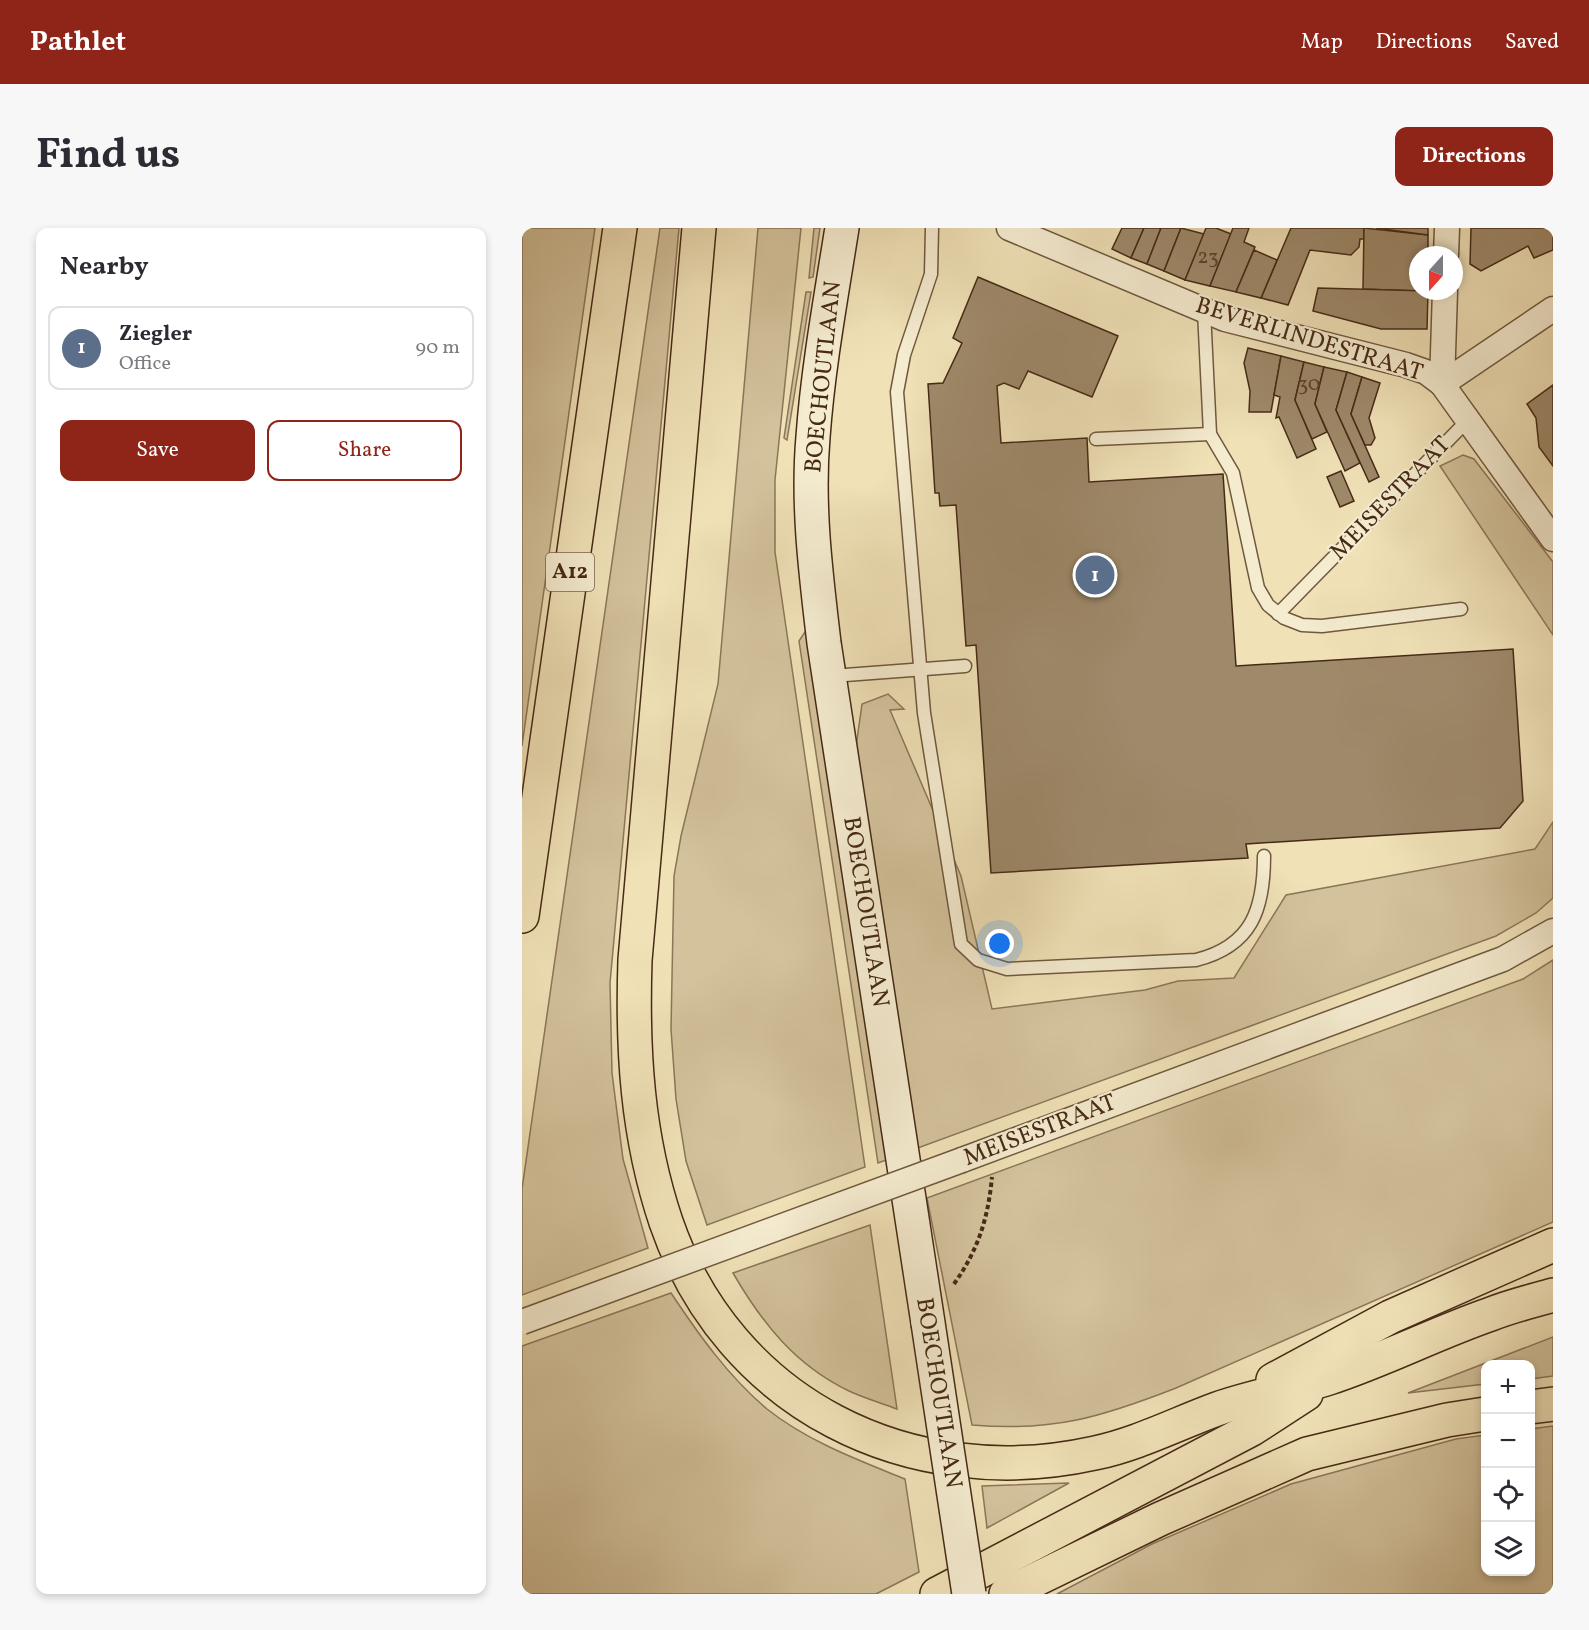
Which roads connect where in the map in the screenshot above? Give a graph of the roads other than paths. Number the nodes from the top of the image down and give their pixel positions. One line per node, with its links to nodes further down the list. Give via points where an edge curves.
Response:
1 (620, 228): 22 (highway, A12)
2 (699, 228): 30 (highway, via 634,992 640,1119 668,1225 693,1281 720,1325 756,1367 796,1399 847,1429 889,1445 943,1459 992,1464 1036,1462 1096,1453)
3 (842, 228): 20 (main road, BOECHOUTLAAN, via 813,437 811,492)
4 (932, 228): 19 (lane, via 931,274 904,355 897,392)
5 (1010, 228): 10 (street, BEVERLINDESTRAAT)
6 (1447, 228): 7 (street)
7 (1446, 246)
8 (1445, 300): 11 (street)
9 (1553, 309): 11 (street)
10 (1204, 311): 11 (street, BEVERLINDESTRAAT, via 1406,365); 13 (lane)
11 (1442, 384): 12 (street, MEISESTRAAT)
12 (1468, 420): 15 (street, MEISESTRAAT); 17 (lane, MEISESTRAAT)
13 (1210, 434): 14 (lane); 17 (lane, via 1233,473 1258,588)
14 (1096, 439)
15 (1553, 539)
16 (1461, 609): 17 (lane, via 1322,626 1302,625)
17 (1278, 614)
18 (965, 666): 19 (lane)
19 (920, 669): 20 (lane); 21 (lane, via 961,944 978,960 1007,969 1212,956 1239,939 1257,914 1262,898)
20 (829, 676): 33 (main road, BOECHOUTLAAN, bridge)
21 (1264, 856)
22 (522, 916)
23 (1553, 931): 26 (street, MEISESTRAAT, bridge, via 1503,960)
24 (1553, 1245): 30 (highway, via 1390,1317)
25 (1553, 1296): 27 (highway, via 1493,1313)
26 (522, 1322)
27 (1330, 1378): 30 (highway); 32 (highway, via 1252,1429)
28 (1553, 1404): 29 (highway)
29 (1535, 1406)
30 (1218, 1409)
31 (1481, 1415): 34 (highway, via 1307,1454 1160,1519)
32 (937, 1594)
33 (969, 1594)
34 (1006, 1594)

